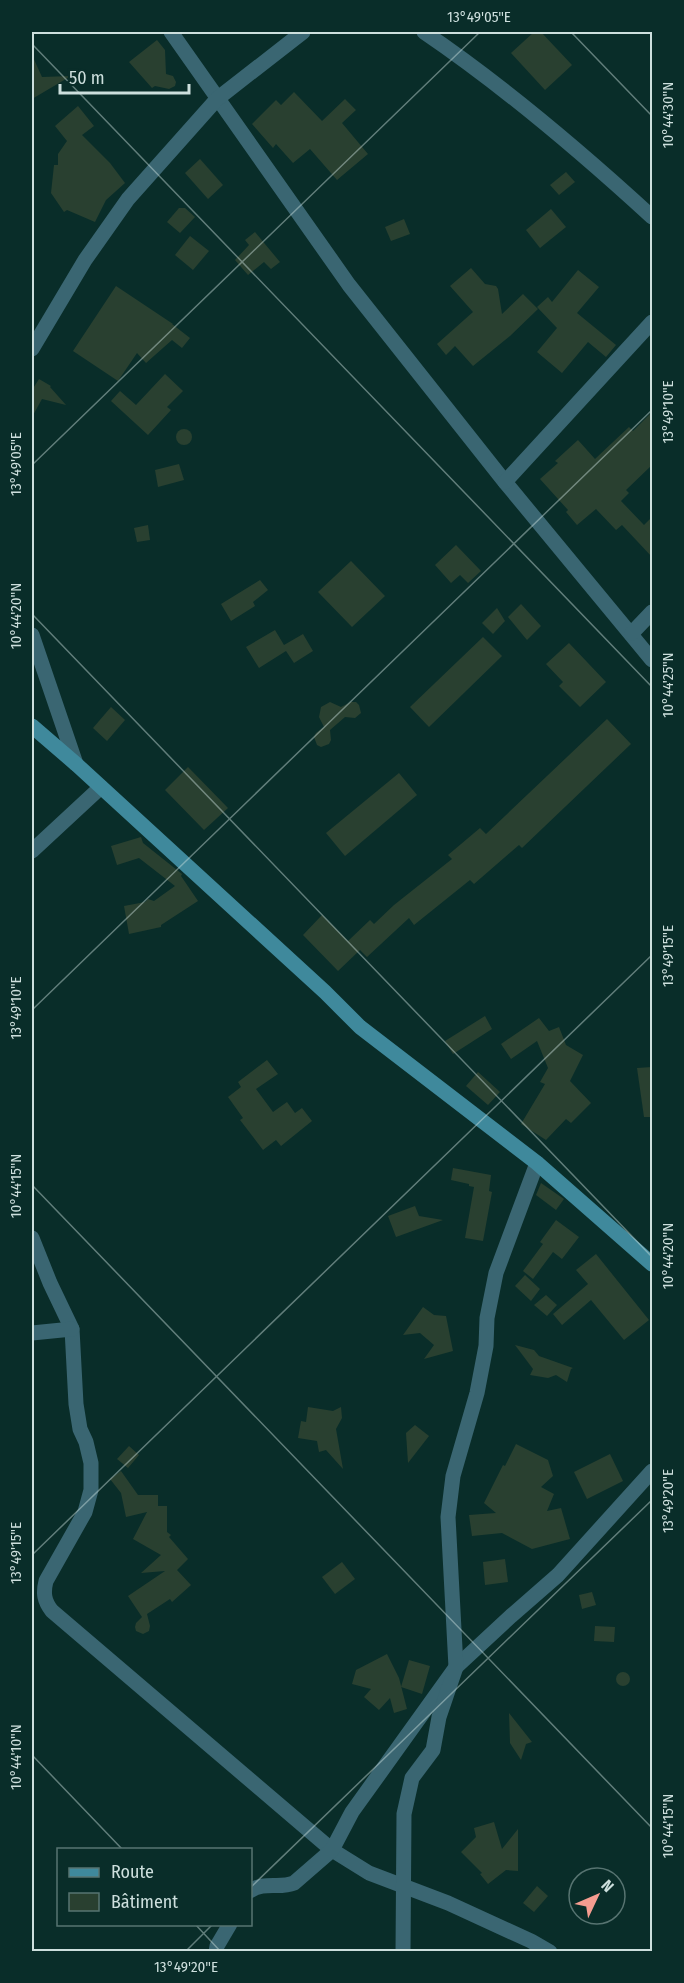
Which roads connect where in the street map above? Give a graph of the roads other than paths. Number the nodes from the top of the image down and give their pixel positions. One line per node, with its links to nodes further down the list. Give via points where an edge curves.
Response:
1 (171, 32): 4 (street)
2 (303, 32): 4 (street)
3 (424, 32): 5 (street, via 509,93)
4 (218, 99): 7 (street, via 128,199 85,260); 8 (street, via 350,285)
5 (652, 217)
6 (652, 322): 8 (street)
7 (32, 349)
8 (505, 482): 10 (street)
9 (652, 612): 10 (street)
10 (632, 633): 12 (street)
11 (32, 635): 14 (street)
12 (652, 660)
13 (32, 726): 14 (main road)
14 (76, 764): 15 (main road)
15 (101, 787): 16 (street); 17 (main road, via 360,1027)
16 (32, 851)
17 (537, 1162): 19 (main road); 23 (street, via 496,1273 477,1393 453,1476 448,1517)
18 (32, 1238): 20 (street)
19 (652, 1264)
20 (72, 1329): 21 (street); 24 (street, via 76,1404 91,1463 91,1490 85,1512 46,1581 43,1592 47,1605)
21 (32, 1334)
22 (652, 1471): 23 (street, via 558,1575)
23 (456, 1667): 24 (street, via 352,1812); 25 (street, via 439,1717 433,1750 412,1778 407,1797)
24 (332, 1850): 25 (street, via 369,1873); 26 (street, via 294,1883)
25 (402, 1887): 29 (street); 30 (street, via 448,1903)
26 (252, 1890)
27 (229, 1926): 28 (street)
28 (216, 1952)
29 (403, 1952)
30 (550, 1952)

